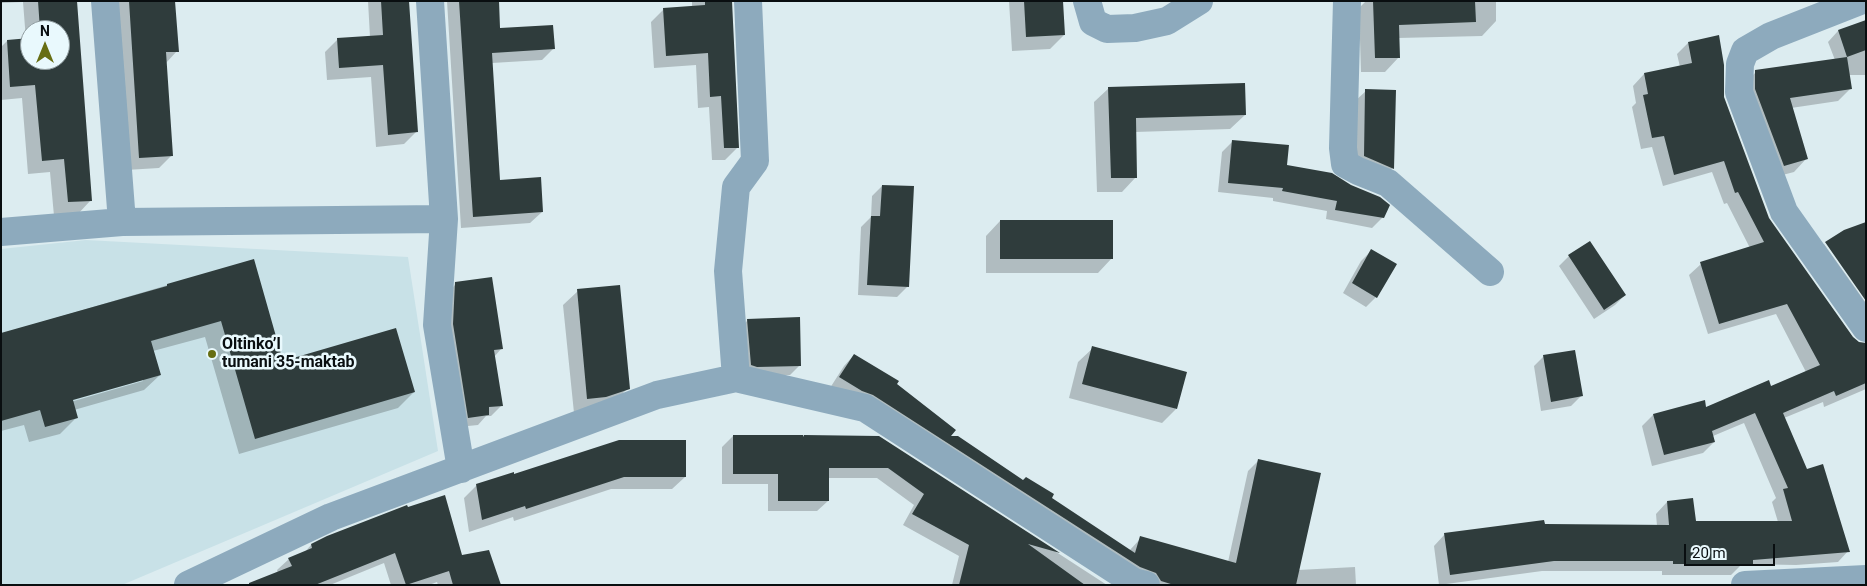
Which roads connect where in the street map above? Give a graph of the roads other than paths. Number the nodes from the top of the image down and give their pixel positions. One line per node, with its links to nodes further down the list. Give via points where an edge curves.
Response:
1 (105, 1): 9 (street)
2 (430, 1): 8 (street)
3 (748, 1): 13 (street, via 755,161 736,187 728,271)
4 (1087, 1): 5 (street, via 1093,22 1107,29 1135,28 1166,21)
5 (1198, 1)
6 (1347, 1): 11 (street, via 1342,148 1345,164 1388,182)
7 (1860, 1): 12 (street, via 1771,36 1745,51 1740,64 1739,92 1784,212)
8 (444, 219): 9 (street); 14 (street, via 437,324)
9 (122, 222): 10 (street)
10 (1, 232)
11 (1490, 272)
12 (1866, 328)
13 (736, 378): 14 (street, via 658,395); 17 (street, via 865,408 1134,582)
14 (461, 469): 16 (street, via 331,517)
15 (1866, 579): 18 (street)
16 (188, 585)
17 (1146, 585)
18 (1745, 585)

